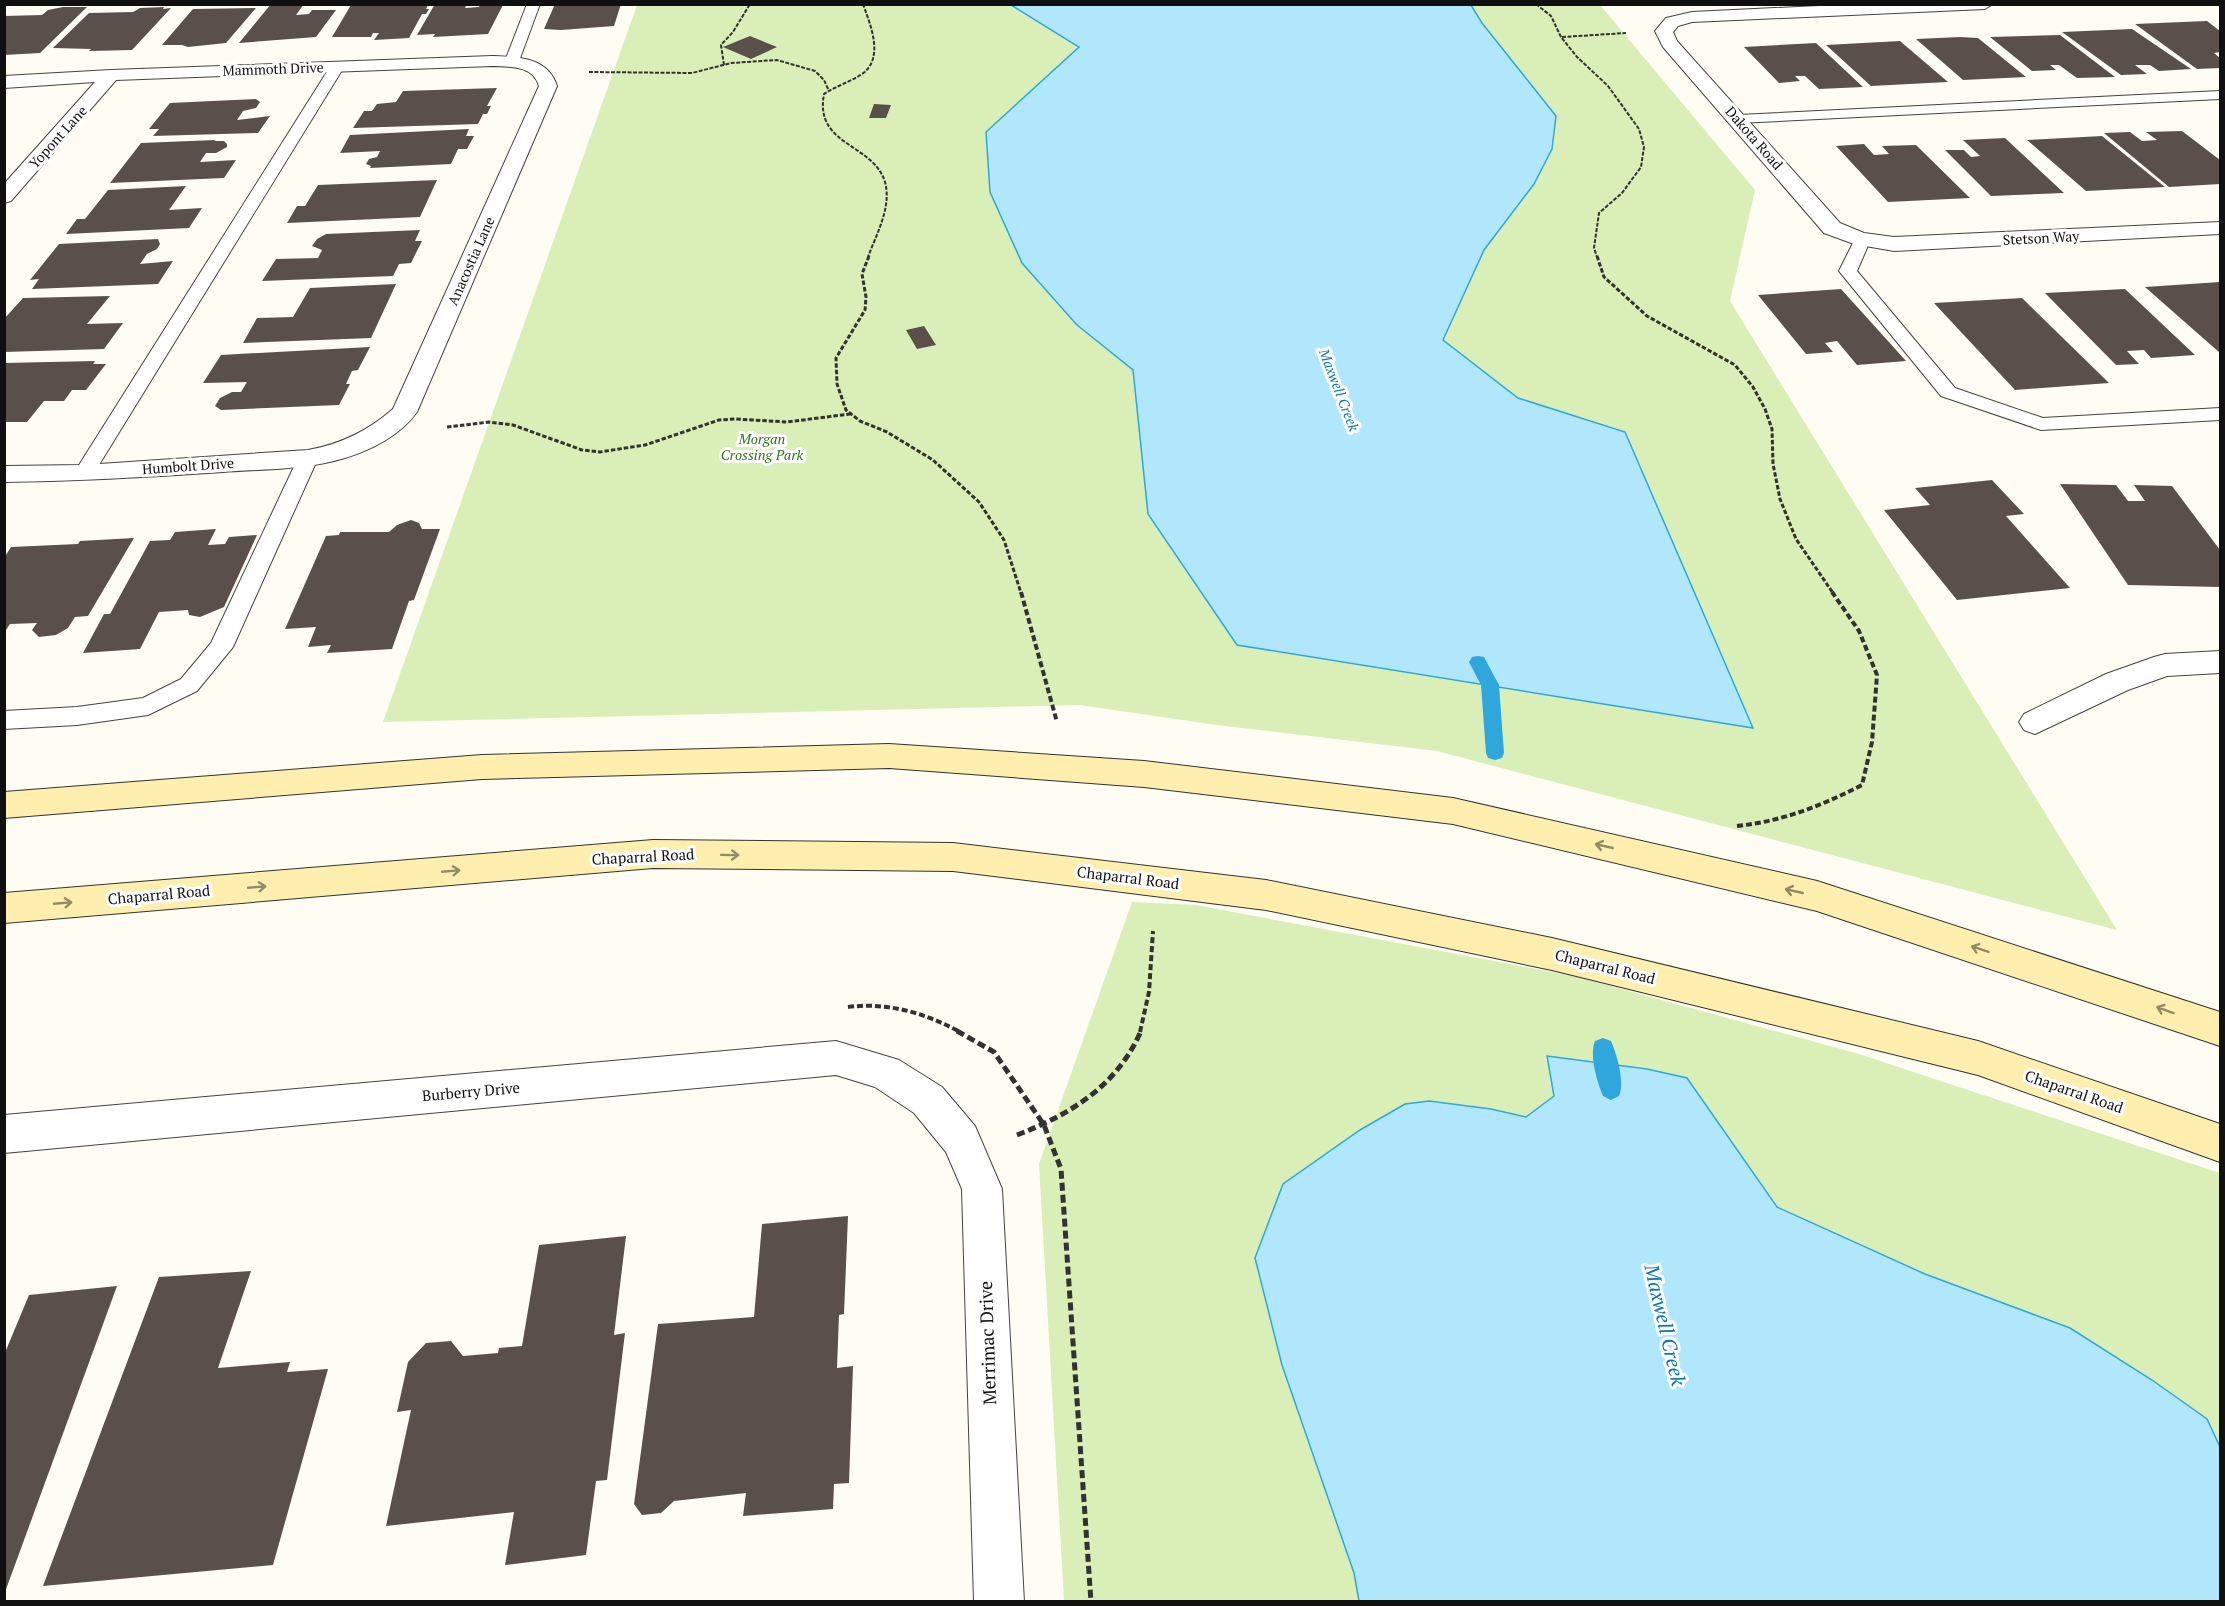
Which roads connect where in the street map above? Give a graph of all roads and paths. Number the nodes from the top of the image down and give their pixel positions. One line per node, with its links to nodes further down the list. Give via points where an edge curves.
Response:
1 (534, 4): 8 (lane)
2 (750, 4): 9 (path, via 720,47)
3 (863, 4): 14 (path, via 876,43 873,54 865,73)
4 (1536, 4): 7 (path, via 1551,16)
5 (1984, 4): 6 (street, via 1692,17)
6 (1668, 27): 7 (path); 16 (street, Dakota Road, via 1670,43)
7 (1561, 38): 31 (path, via 1608,86 1639,129 1644,147 1641,167 1622,193 1599,213 1594,248 1604,277 1647,316 1735,365 1752,387 1772,429 1780,499 1796,539 1859,631 1876,675 1872,742 1862,785 1817,808 1771,823)
8 (512, 62): 10 (street, Mammoth Drive); 11 (street, Mammoth Drive)
9 (724, 65): 11 (path, via 692,74 666,75 631,71); 14 (path, via 762,60 798,64 815,71)
10 (338, 67): 12 (street, Mammoth Drive); 24 (lane)
11 (541, 72): 22 (street, Anacostia Lane, via 547,77 548,86 404,412)
12 (111, 75): 13 (street, Mammoth Drive); 17 (street, Yopont Lane)
13 (4, 82)
14 (829, 91): 20 (path, via 824,94 821,109 825,124 874,165 885,182 886,209 862,274 865,310 836,358 837,384 846,410)
15 (2220, 95): 16 (lane)
16 (1738, 119): 19 (street, Dakota Road, via 1832,228)
17 (4, 196)
18 (2220, 228): 19 (street, Stetson Way, via 1939,243)
19 (1862, 241): 21 (lane, via 1848,271 1948,392 2041,424)
20 (851, 413): 22 (path, via 786,422 740,417 702,424 628,449 598,453 496,420); 29 (path, via 933,460 979,501 1004,540)
21 (2220, 414)
22 (379, 433): 23 (street, Humbolt Drive, via 343,450)
23 (308, 458): 24 (street, Humbolt Drive); 27 (lane, via 221,647 189,685 148,706 77,716)
24 (84, 473): 25 (street, Humbolt Drive)
25 (4, 474)
26 (2220, 662): 28 (street, via 2165,664 2117,682)
27 (4, 720)
28 (2035, 722)
29 (1058, 724)
30 (4, 805): 35 (main road, one-way to 30, via 1805,894 1453,810 1144,774 889,756 482,767)
31 (1726, 827)
32 (4, 908): 39 (main road, Chaparral Road, one-way to 39, via 653,854 953,857 1266,895 1552,954 1978,1058)
33 (1153, 927): 37 (path, via 1142,1027 1122,1067 1088,1100)
34 (841, 1007): 37 (path, via 903,1008 945,1024 994,1052)
35 (2220, 1029)
36 (928, 1100): 38 (street, Burberry Drive, via 885,1072 836,1058); 40 (street, Merrimac Drive, via 962,1139)
37 (1044, 1125): 40 (path); 42 (path, via 1060,1169)
38 (4, 1134)
39 (2220, 1143)
40 (967, 1153): 41 (street, Merrimac Drive, via 982,1189)
41 (999, 1602)
42 (1091, 1602)

